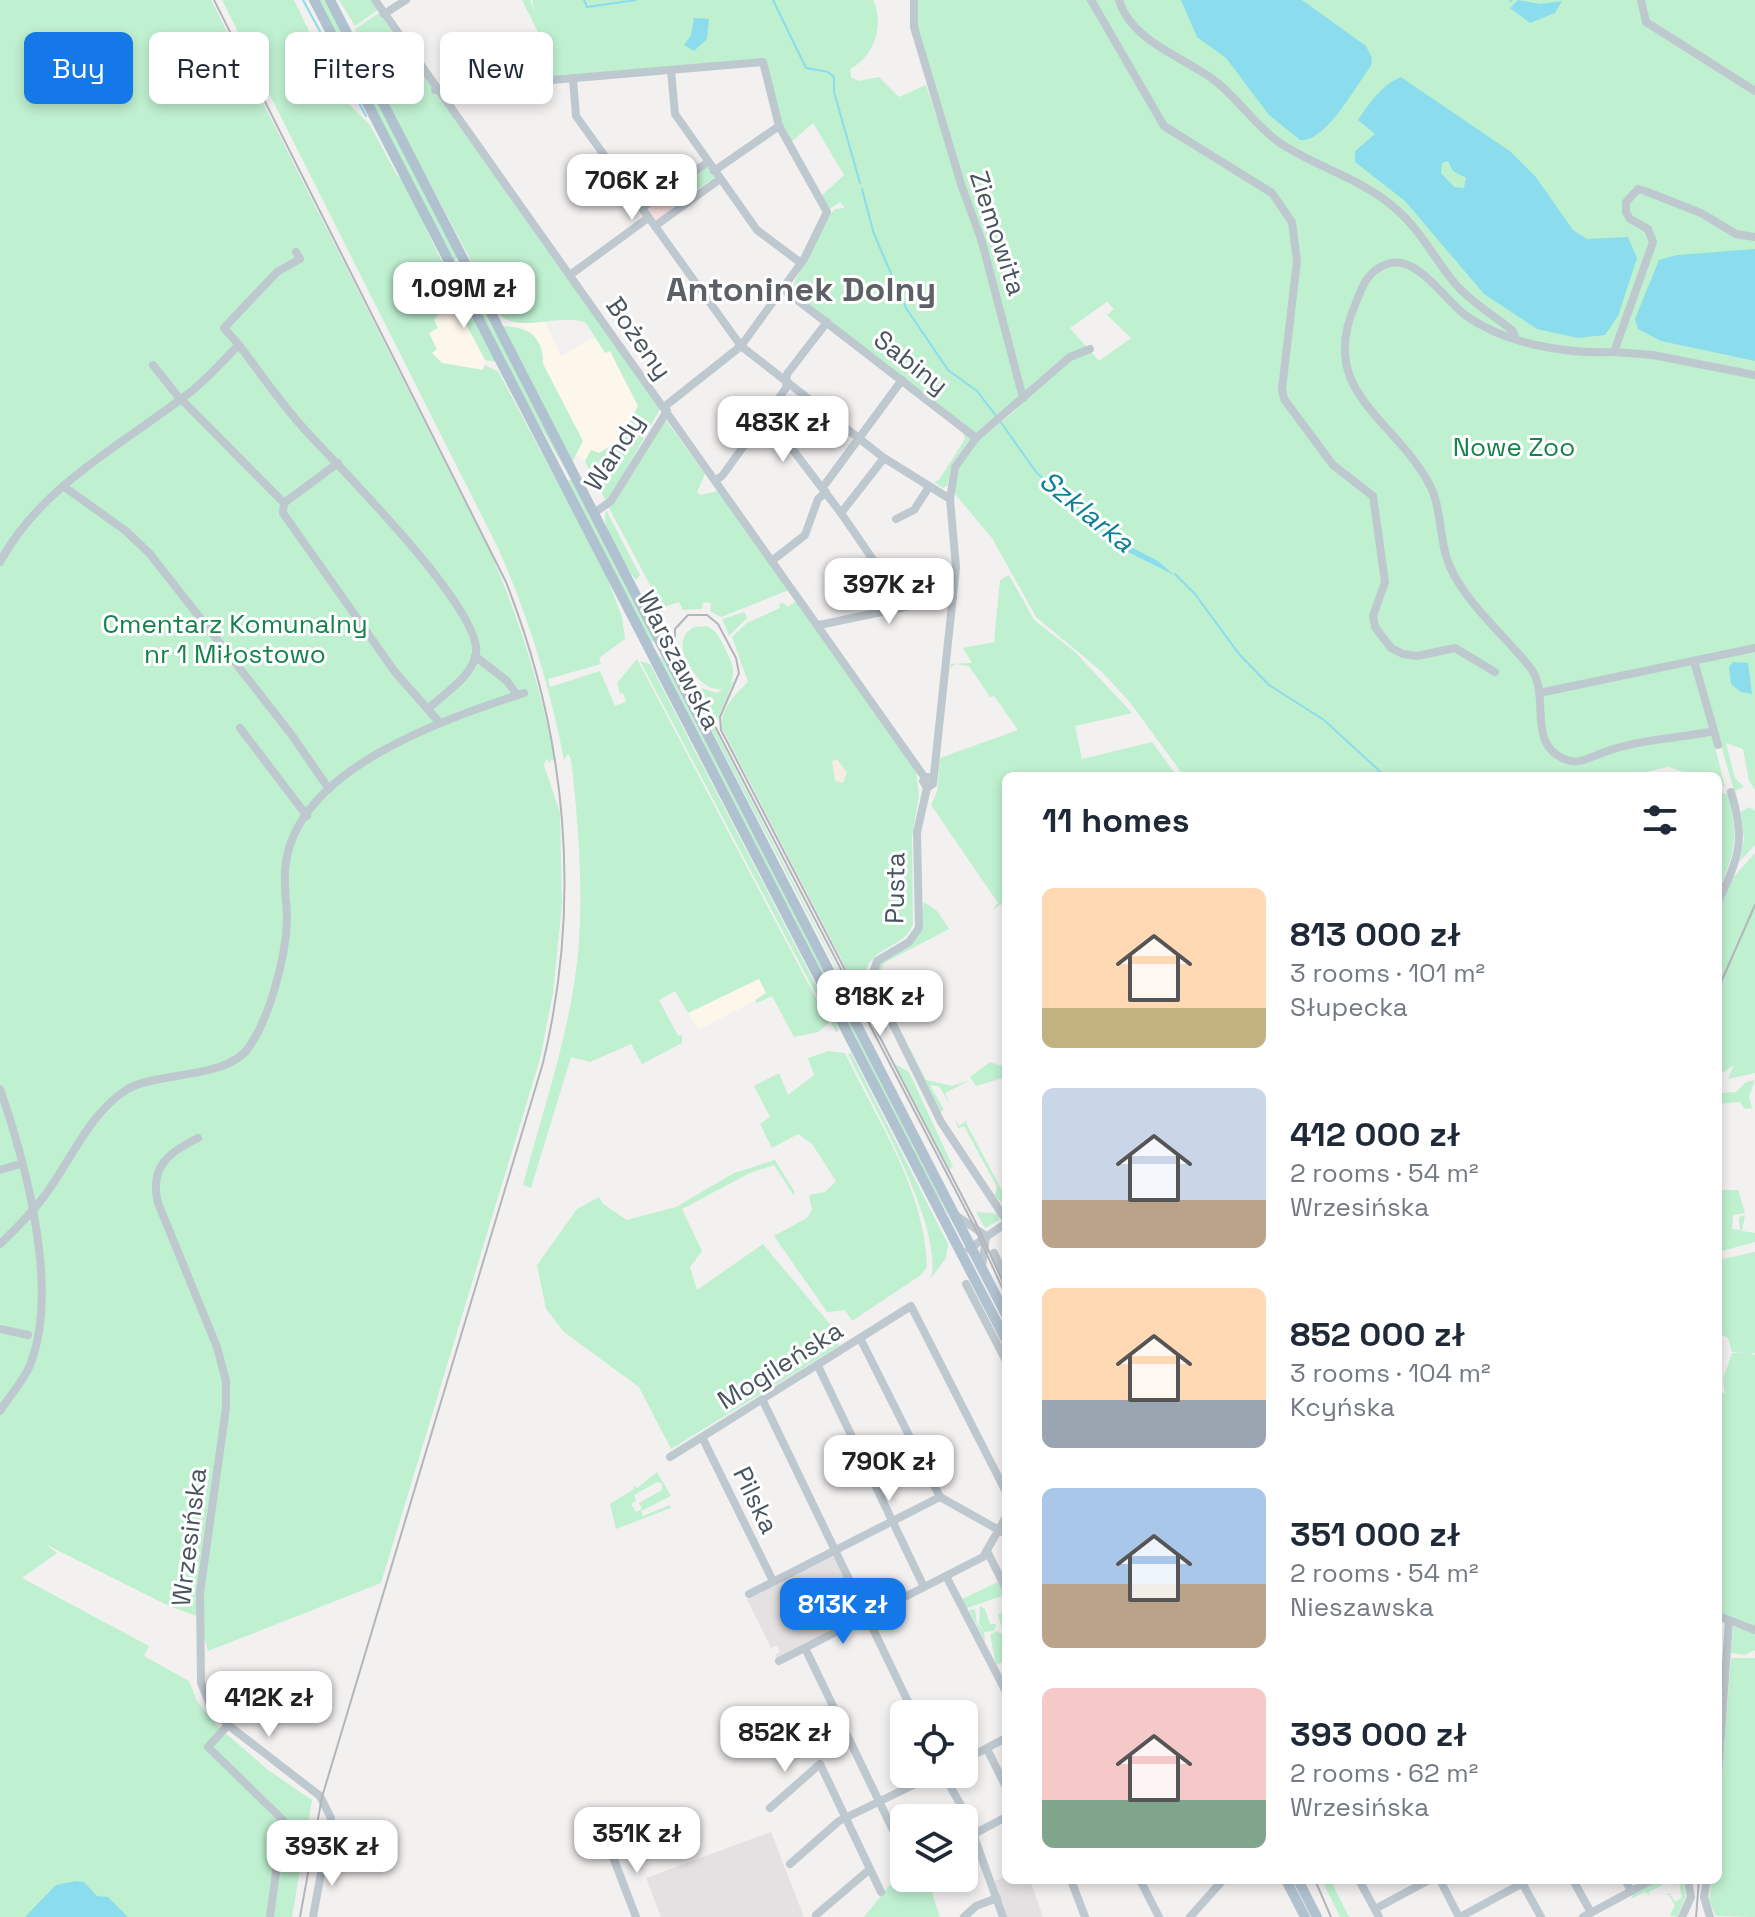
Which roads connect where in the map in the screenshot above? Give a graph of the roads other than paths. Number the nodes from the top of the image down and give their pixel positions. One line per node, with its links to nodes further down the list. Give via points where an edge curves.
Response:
1 (314, 0): 27 (main road, Warszawska)
2 (330, 0): 25 (main road, Warszawska)
3 (375, 0): 9 (street, Bożeny)
4 (406, 0): 9 (street)
5 (914, 0): 41 (street, Ziemowita, via 914,27 987,256)
6 (1091, 0): 67 (street, via 1164,126 1272,193 1292,222 1297,261 1284,399 1333,465 1373,496 1385,582 1373,616 1375,627 1391,648 1403,654 1455,648)
7 (1119, 0): 31 (street, via 1137,31 1220,85 1271,136 1394,207 1428,242 1452,280)
8 (1641, 0): 13 (street, via 1646,22)
9 (384, 14): 12 (street, Bożeny)
10 (671, 70): 11 (street); 14 (street, via 763,62); 15 (street, via 675,114)
11 (573, 78): 12 (street); 19 (street, via 576,116)
12 (435, 90): 28 (street, Bożeny)
13 (1755, 91)
14 (779, 126): 16 (street); 26 (street, Wandy, via 827,212)
15 (708, 162): 16 (street); 18 (street)
16 (714, 171): 17 (street)
17 (720, 179): 20 (street); 26 (street, via 757,230)
18 (666, 191): 19 (street); 20 (street)
19 (642, 208): 21 (street)
20 (679, 209): 22 (street)
21 (648, 218): 22 (street); 28 (street)
22 (655, 226): 33 (street)
23 (1755, 237): 35 (street, via 1736,234 1701,213 1638,189 1626,212 1648,229 1653,242)
24 (296, 252): 32 (street, via 300,259 277,272 224,328)
25 (464, 261): 27 (main road); 49 (main road, Warszawska)
26 (801, 263): 29 (street, Wandy)
27 (451, 267): 48 (main road, Warszawska)
28 (570, 275): 42 (street, Bożeny)
29 (783, 289): 30 (street, Sabiny); 33 (street, Wandy)
30 (827, 322): 38 (street, Sabiny); 39 (street, via 787,374)
31 (1515, 337): 35 (street, via 1555,349); 68 (street, via 1467,316 1411,265 1392,262 1366,279 1342,350 1353,388 1435,494 1450,567 1531,667)
32 (239, 345): 40 (street); 47 (street, via 305,430)
33 (741, 346): 39 (street); 42 (street, Wandy)
34 (1090, 349): 41 (street, via 1070,357)
35 (1614, 352): 37 (street)
36 (153, 365): 40 (street)
37 (1755, 375)
38 (902, 380): 44 (street); 45 (street, Sabiny)
39 (786, 383): 43 (street); 44 (street)
40 (184, 398): 51 (street); 55 (street)
41 (1023, 398): 45 (street)
42 (665, 409): 50 (street, Bożeny); 56 (street, Wandy, via 611,501)
43 (761, 423): 50 (street); 53 (street, via 793,450)
44 (858, 438): 46 (street); 53 (street)
45 (976, 438): 54 (street, via 957,461)
46 (884, 458): 52 (street); 57 (street)
47 (338, 463): 55 (street); 65 (street, via 440,581 474,642)
48 (557, 472): 49 (main road); 89 (main road, Warszawska)
49 (573, 472): 56 (main road, Warszawska)
50 (716, 480): 59 (street, Bożeny)
51 (63, 486): 60 (street, via 32,515); 75 (street, via 150,554)
52 (929, 487): 54 (street); 58 (street, via 914,510)
53 (825, 490): 57 (street); 59 (street, via 805,535)
54 (950, 499): 61 (street, via 956,552)
55 (284, 503): 69 (street, via 284,515 395,672)
56 (594, 513): 84 (main road, Warszawska)
57 (841, 513): 62 (street, via 887,580)
58 (896, 519)
59 (773, 560): 63 (street, Bożeny)
60 (0, 562)
61 (953, 597): 62 (street); 74 (street)
62 (893, 609): 63 (street)
63 (819, 625): 74 (street, Bożeny)
64 (1755, 648): 66 (street)
65 (475, 656): 69 (street, via 462,678); 70 (street, via 521,694)
66 (1694, 661): 68 (street); 72 (street)
67 (1495, 672)
68 (1539, 693): 72 (street, via 1543,739 1571,761 1638,741)
69 (429, 708): 70 (street)
70 (439, 722): 75 (street, via 397,741)
71 (240, 728): 77 (street)
72 (1714, 731): 73 (street)
73 (1718, 745)
74 (928, 778): 85 (street, Pusta, via 933,784 927,788 917,832 919,928 909,942 882,957 871,973 874,994 941,1122)
75 (329, 789): 77 (street)
76 (1731, 792): 78 (street, via 1741,840)
77 (307, 816): 83 (street, via 287,856 285,938 267,1012 250,1047 198,1073 140,1083 116,1097)
78 (1722, 893)
79 (1, 1097): 81 (street)
80 (198, 1138): 126 (street, Wrzesińska, via 161,1162 155,1190 226,1381 202,1571 198,1658 202,1687)
81 (20, 1164): 82 (street); 83 (street)
82 (0, 1170)
83 (32, 1212): 88 (street); 102 (street, via 42,1268 42,1324 30,1365)
84 (954, 1214): 87 (street, Warszawska); 89 (main road, Warszawska)
85 (1002, 1215)
86 (1002, 1224): 87 (street)
87 (986, 1236): 89 (street); 91 (street)
88 (0, 1244)
89 (966, 1251): 91 (main road, Warszawska); 96 (main road, Warszawska)
90 (994, 1253): 92 (street)
91 (982, 1268): 94 (main road, Warszawska)
92 (1002, 1270)
93 (966, 1284): 99 (street)
94 (1002, 1307)
95 (0, 1329): 97 (street)
96 (1002, 1331)
97 (28, 1335)
98 (860, 1338): 100 (street, Mogileńska); 105 (street, Mogileńska, via 911,1306); 106 (street)
99 (1002, 1353)
100 (818, 1366): 101 (street, Mogileńska); 107 (street)
101 (763, 1401): 103 (street, Mogileńska); 110 (street)
102 (0, 1411)
103 (702, 1437): 104 (street, Mogileńska); 113 (street, Pilska)
104 (670, 1457)
105 (1002, 1484)
106 (940, 1497): 107 (street); 108 (street)
107 (892, 1520): 110 (street); 115 (street)
108 (1002, 1531)
109 (1002, 1533): 111 (street)
110 (835, 1550): 113 (street); 117 (street)
111 (988, 1553): 112 (street); 114 (street)
112 (946, 1576): 115 (street); 123 (street)
113 (773, 1581): 116 (street)
114 (1002, 1581)
115 (924, 1587): 117 (street)
116 (749, 1594)
117 (867, 1616): 121 (street); 124 (street)
118 (1722, 1618): 119 (street)
119 (1729, 1621): 120 (street); 125 (street)
120 (1755, 1630)
121 (805, 1648): 122 (street); 132 (street)
122 (779, 1661)
123 (1002, 1684)
124 (907, 1700)
125 (1722, 1720)
126 (228, 1725): 164 (street, via 208,1747 283,1820); 165 (street, Wrzesińska, via 329,1808)
127 (1002, 1740): 129 (street)
128 (988, 1751): 130 (street)
129 (978, 1753)
130 (1002, 1779)
131 (908, 1788): 132 (street)
132 (879, 1803): 135 (street); 136 (street)
133 (770, 1808): 135 (street, via 820,1764)
134 (1002, 1819): 137 (street)
135 (847, 1820): 140 (street, via 839,1821); 141 (street)
136 (890, 1825)
137 (978, 1834)
138 (608, 1844): 166 (street)
139 (978, 1844): 159 (street)
140 (790, 1864)
141 (870, 1869): 158 (street); 162 (street)
142 (1073, 1884): 169 (street)
143 (1142, 1884): 170 (street)
144 (1210, 1884): 157 (street)
145 (1219, 1884): 157 (street)
146 (1288, 1884): 171 (main road)
147 (1300, 1884): 172 (main road)
148 (1361, 1884): 160 (street)
149 (1423, 1884): 160 (street)
150 (1442, 1884): 173 (street)
151 (1518, 1884): 173 (street)
152 (1523, 1884): 174 (street)
153 (1575, 1884): 161 (street)
154 (1644, 1884): 161 (street)
155 (1689, 1884): 175 (street, via 1691,1897)
156 (1706, 1884): 176 (street)
157 (1215, 1889): 163 (street)
158 (881, 1892)
159 (997, 1898): 167 (street); 168 (street)
160 (1377, 1913)
161 (1586, 1913)
162 (816, 1915)
163 (1190, 1916)
164 (270, 1917)
165 (313, 1917)
166 (636, 1917)
167 (964, 1917)
168 (1003, 1917)
169 (1085, 1917)
170 (1159, 1917)
171 (1305, 1917)
172 (1317, 1917)
173 (1460, 1917)
174 (1541, 1917)
175 (1682, 1917)
176 (1710, 1917)

